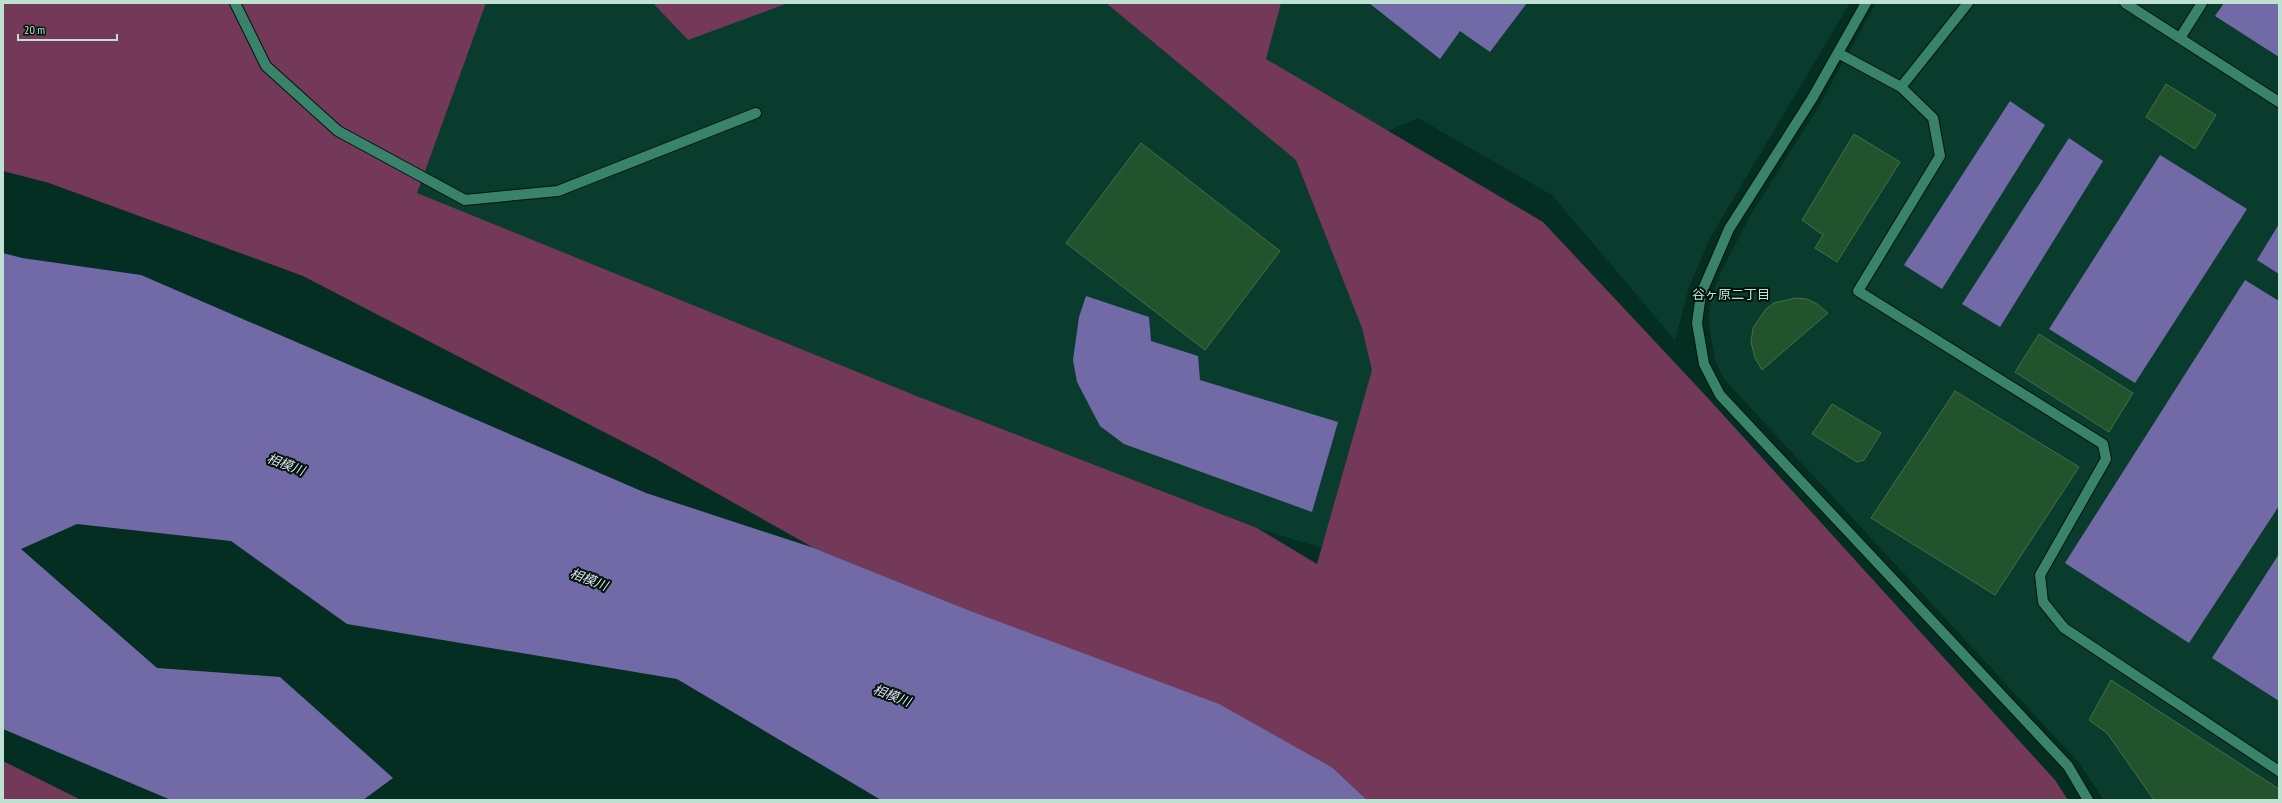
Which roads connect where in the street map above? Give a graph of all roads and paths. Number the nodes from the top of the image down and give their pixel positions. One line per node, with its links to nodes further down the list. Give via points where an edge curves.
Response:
1 (235, 3): 10 (street, via 266,66 338,131 465,200 558,190)
2 (1866, 3): 7 (street)
3 (1968, 3): 8 (street)
4 (2125, 3): 6 (street)
5 (2202, 3): 6 (street)
6 (2180, 38): 9 (street)
7 (1838, 52): 8 (street); 12 (street, via 1813,97 1729,228 1711,268 1700,294 1698,323 1704,364 1720,395 2068,766)
8 (1901, 88): 11 (street, via 1933,118 1940,156 1858,291 2103,444 2106,459 2040,575 2043,602 2064,628)
9 (2279, 102)
10 (756, 114)
11 (2279, 771)
12 (2088, 800)

